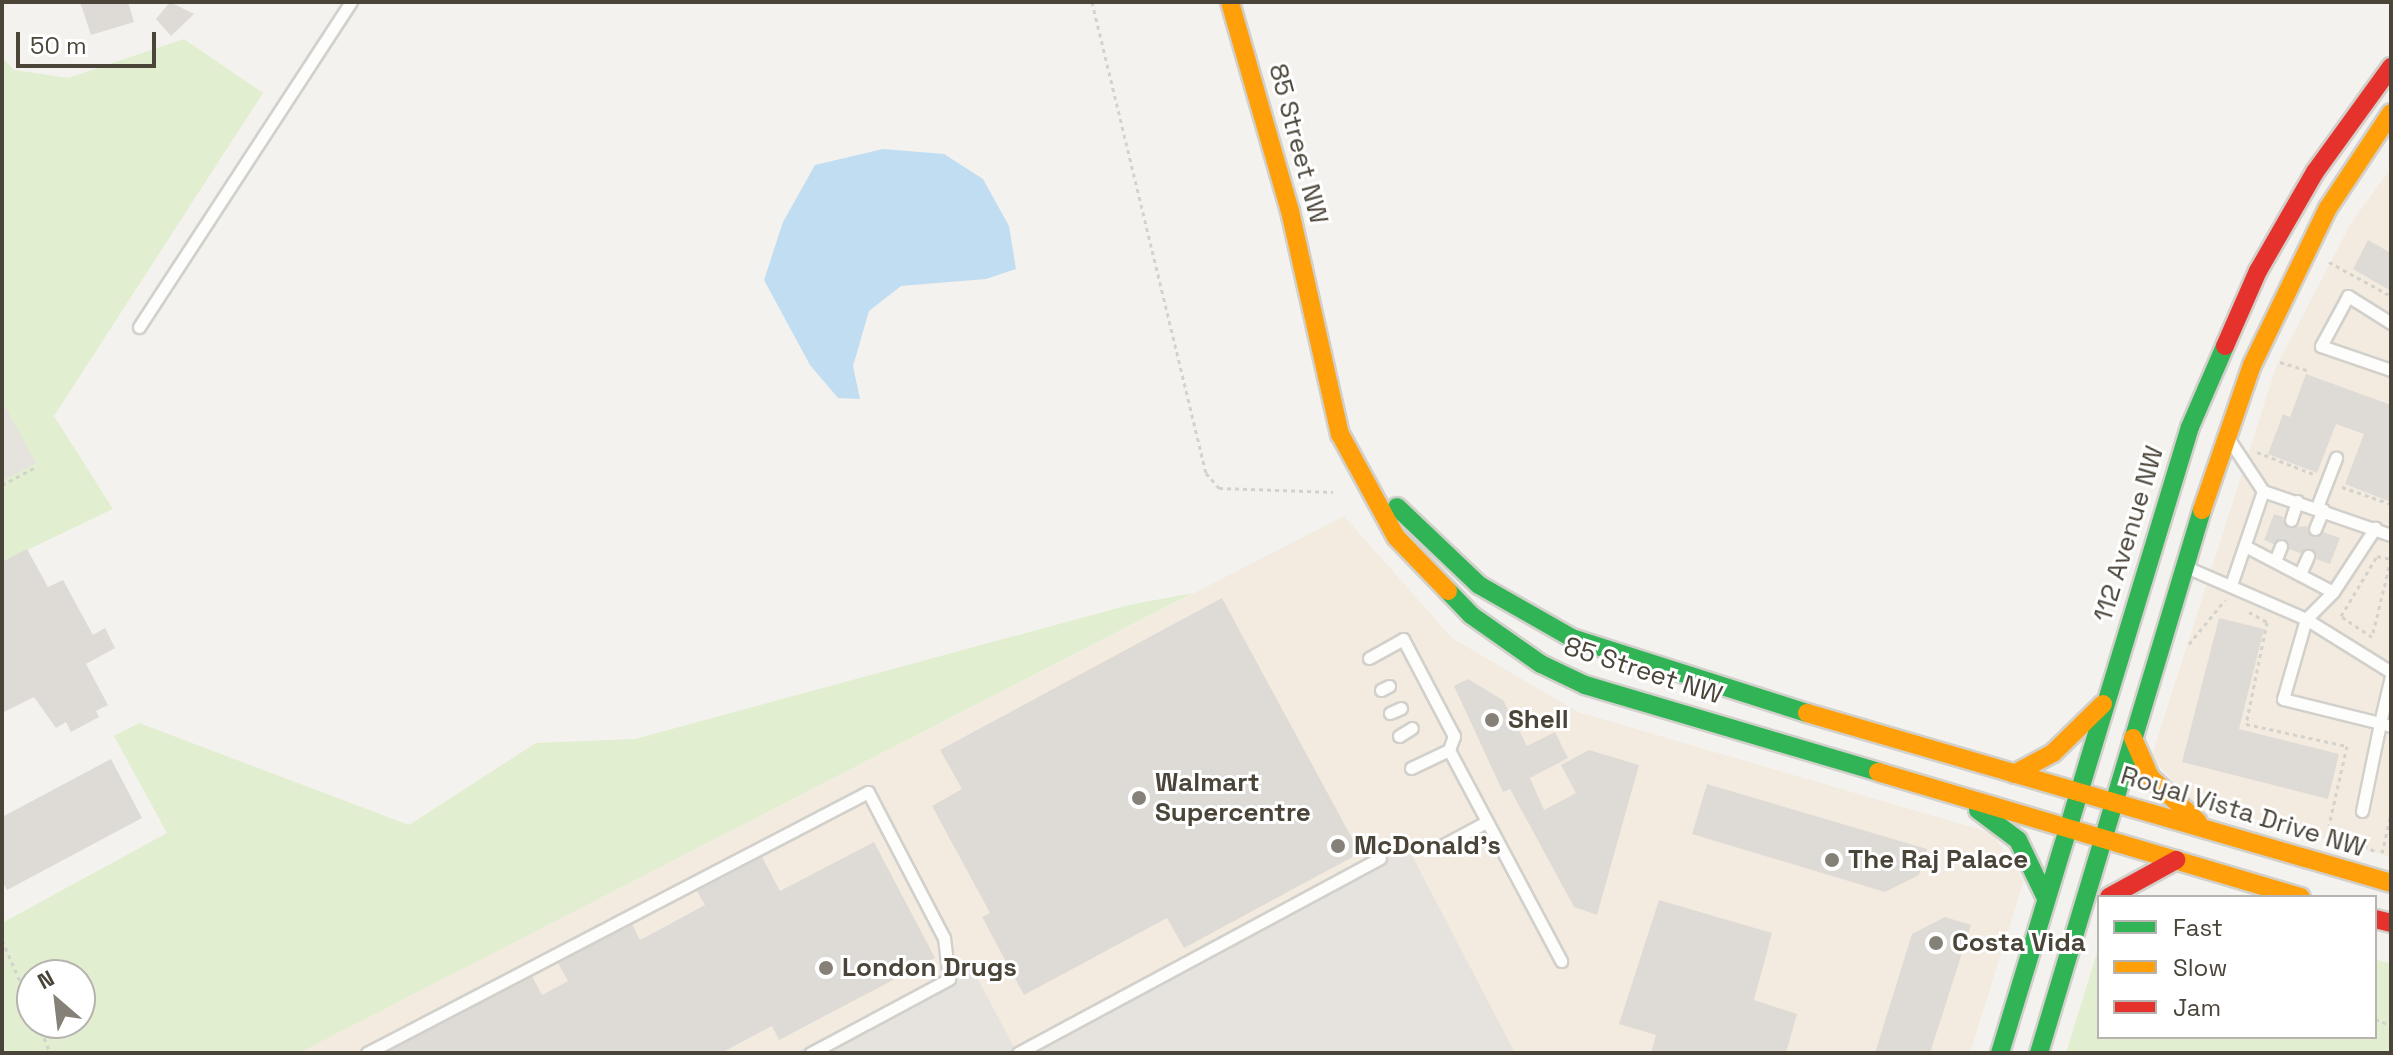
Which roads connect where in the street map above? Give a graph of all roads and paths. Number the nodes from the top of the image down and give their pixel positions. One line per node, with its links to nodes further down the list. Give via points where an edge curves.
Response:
1 (351, 2): 9 (lane)
2 (1092, 2): 21 (path, via 1206,473 1219,488)
3 (1230, 2): 10 (street, 85 Street NW, via 1263,104)
4 (2391, 67): 45 (street, 112 Avenue NW, via 2315,172 2227,332 2190,427)
5 (2391, 113): 14 (street, via 2328,208 2295,270)
6 (2325, 260): 7 (path)
7 (2391, 296)
8 (2391, 323): 13 (lane, via 2348,296 2321,346)
9 (139, 327)
10 (1320, 347): 52 (street, 85 Street NW, via 1359,444 1400,512 1447,561 1529,617 1637,662); 54 (street, 85 Street NW, via 1340,434 1373,500 1419,566 1504,640 1585,685)
11 (2277, 360): 12 (path)
12 (2307, 370)
13 (2391, 370)
14 (2227, 436): 20 (lane); 35 (street)
15 (2246, 448): 18 (path)
16 (2336, 458): 25 (lane)
17 (34, 468): 19 (path)
18 (2317, 476)
19 (2, 485)
20 (2263, 491): 23 (lane); 30 (lane)
21 (1333, 492)
22 (2339, 495): 24 (path, via 2342,486)
23 (2297, 501): 25 (lane); 26 (lane)
24 (2391, 504)
25 (2320, 509): 27 (lane); 28 (lane)
26 (2291, 520)
27 (2375, 528): 29 (lane); 38 (lane)
28 (2315, 529)
29 (2391, 535)
30 (2245, 546): 34 (lane); 37 (lane)
31 (2281, 546): 34 (lane)
32 (2308, 556): 36 (lane)
33 (2391, 559): 33 (path, via 2377,556 2341,616 2372,637)
34 (2275, 561): 36 (lane)
35 (2185, 567): 37 (lane); 49 (street)
36 (2300, 574): 38 (lane)
37 (2231, 585): 41 (lane)
38 (2333, 592): 41 (lane)
39 (2221, 597): 42 (path, via 2226,600)
40 (2240, 607): 57 (path, via 2267,622 2246,724 2347,746 2329,825 2381,857)
41 (2306, 619): 44 (lane); 46 (lane, via 2283,699)
42 (2182, 653)
43 (1369, 658): 50 (lane, via 1403,639 1454,736)
44 (2391, 674): 46 (lane)
45 (2104, 703): 52 (street, via 2053,753); 53 (street, 112 Avenue NW)
46 (2385, 725): 56 (lane)
47 (1412, 728): 48 (lane)
48 (1399, 736)
49 (2133, 738): 55 (street); 60 (street, via 2151,779)
50 (1449, 750): 51 (lane); 58 (lane)
51 (1411, 768)
52 (2014, 774): 53 (street, 85 Street NW)
53 (2079, 791): 55 (street, Royal Vista Drive NW); 59 (street, 112 Avenue NW)
54 (1973, 801): 59 (street, 85 Street NW); 68 (street, via 1983,817 2018,840)
55 (2115, 801): 60 (street, Royal Vista Drive NW); 61 (street)
56 (2362, 811)
57 (2391, 814)
58 (1486, 822): 62 (lane); 72 (lane)
59 (2068, 827): 61 (street); 68 (street, 112 Avenue NW)
60 (2206, 828): 65 (street, Royal Vista Drive NW)
61 (2104, 838): 64 (street); 71 (street)
62 (1445, 844)
63 (1380, 858): 76 (lane)
64 (2176, 860): 66 (street); 67 (street)
65 (2391, 883)
66 (2113, 895)
67 (2294, 895)
68 (2045, 896): 77 (street, 112 Avenue NW)
69 (2097, 910): 71 (street)
70 (2, 940): 73 (path)
71 (2074, 940): 78 (street)
72 (1561, 961)
73 (16, 972)
74 (367, 1053): 75 (lane, via 868,792 944,938 949,979)
75 (811, 1053)
76 (1018, 1053)
77 (2000, 1053)
78 (2039, 1053)

